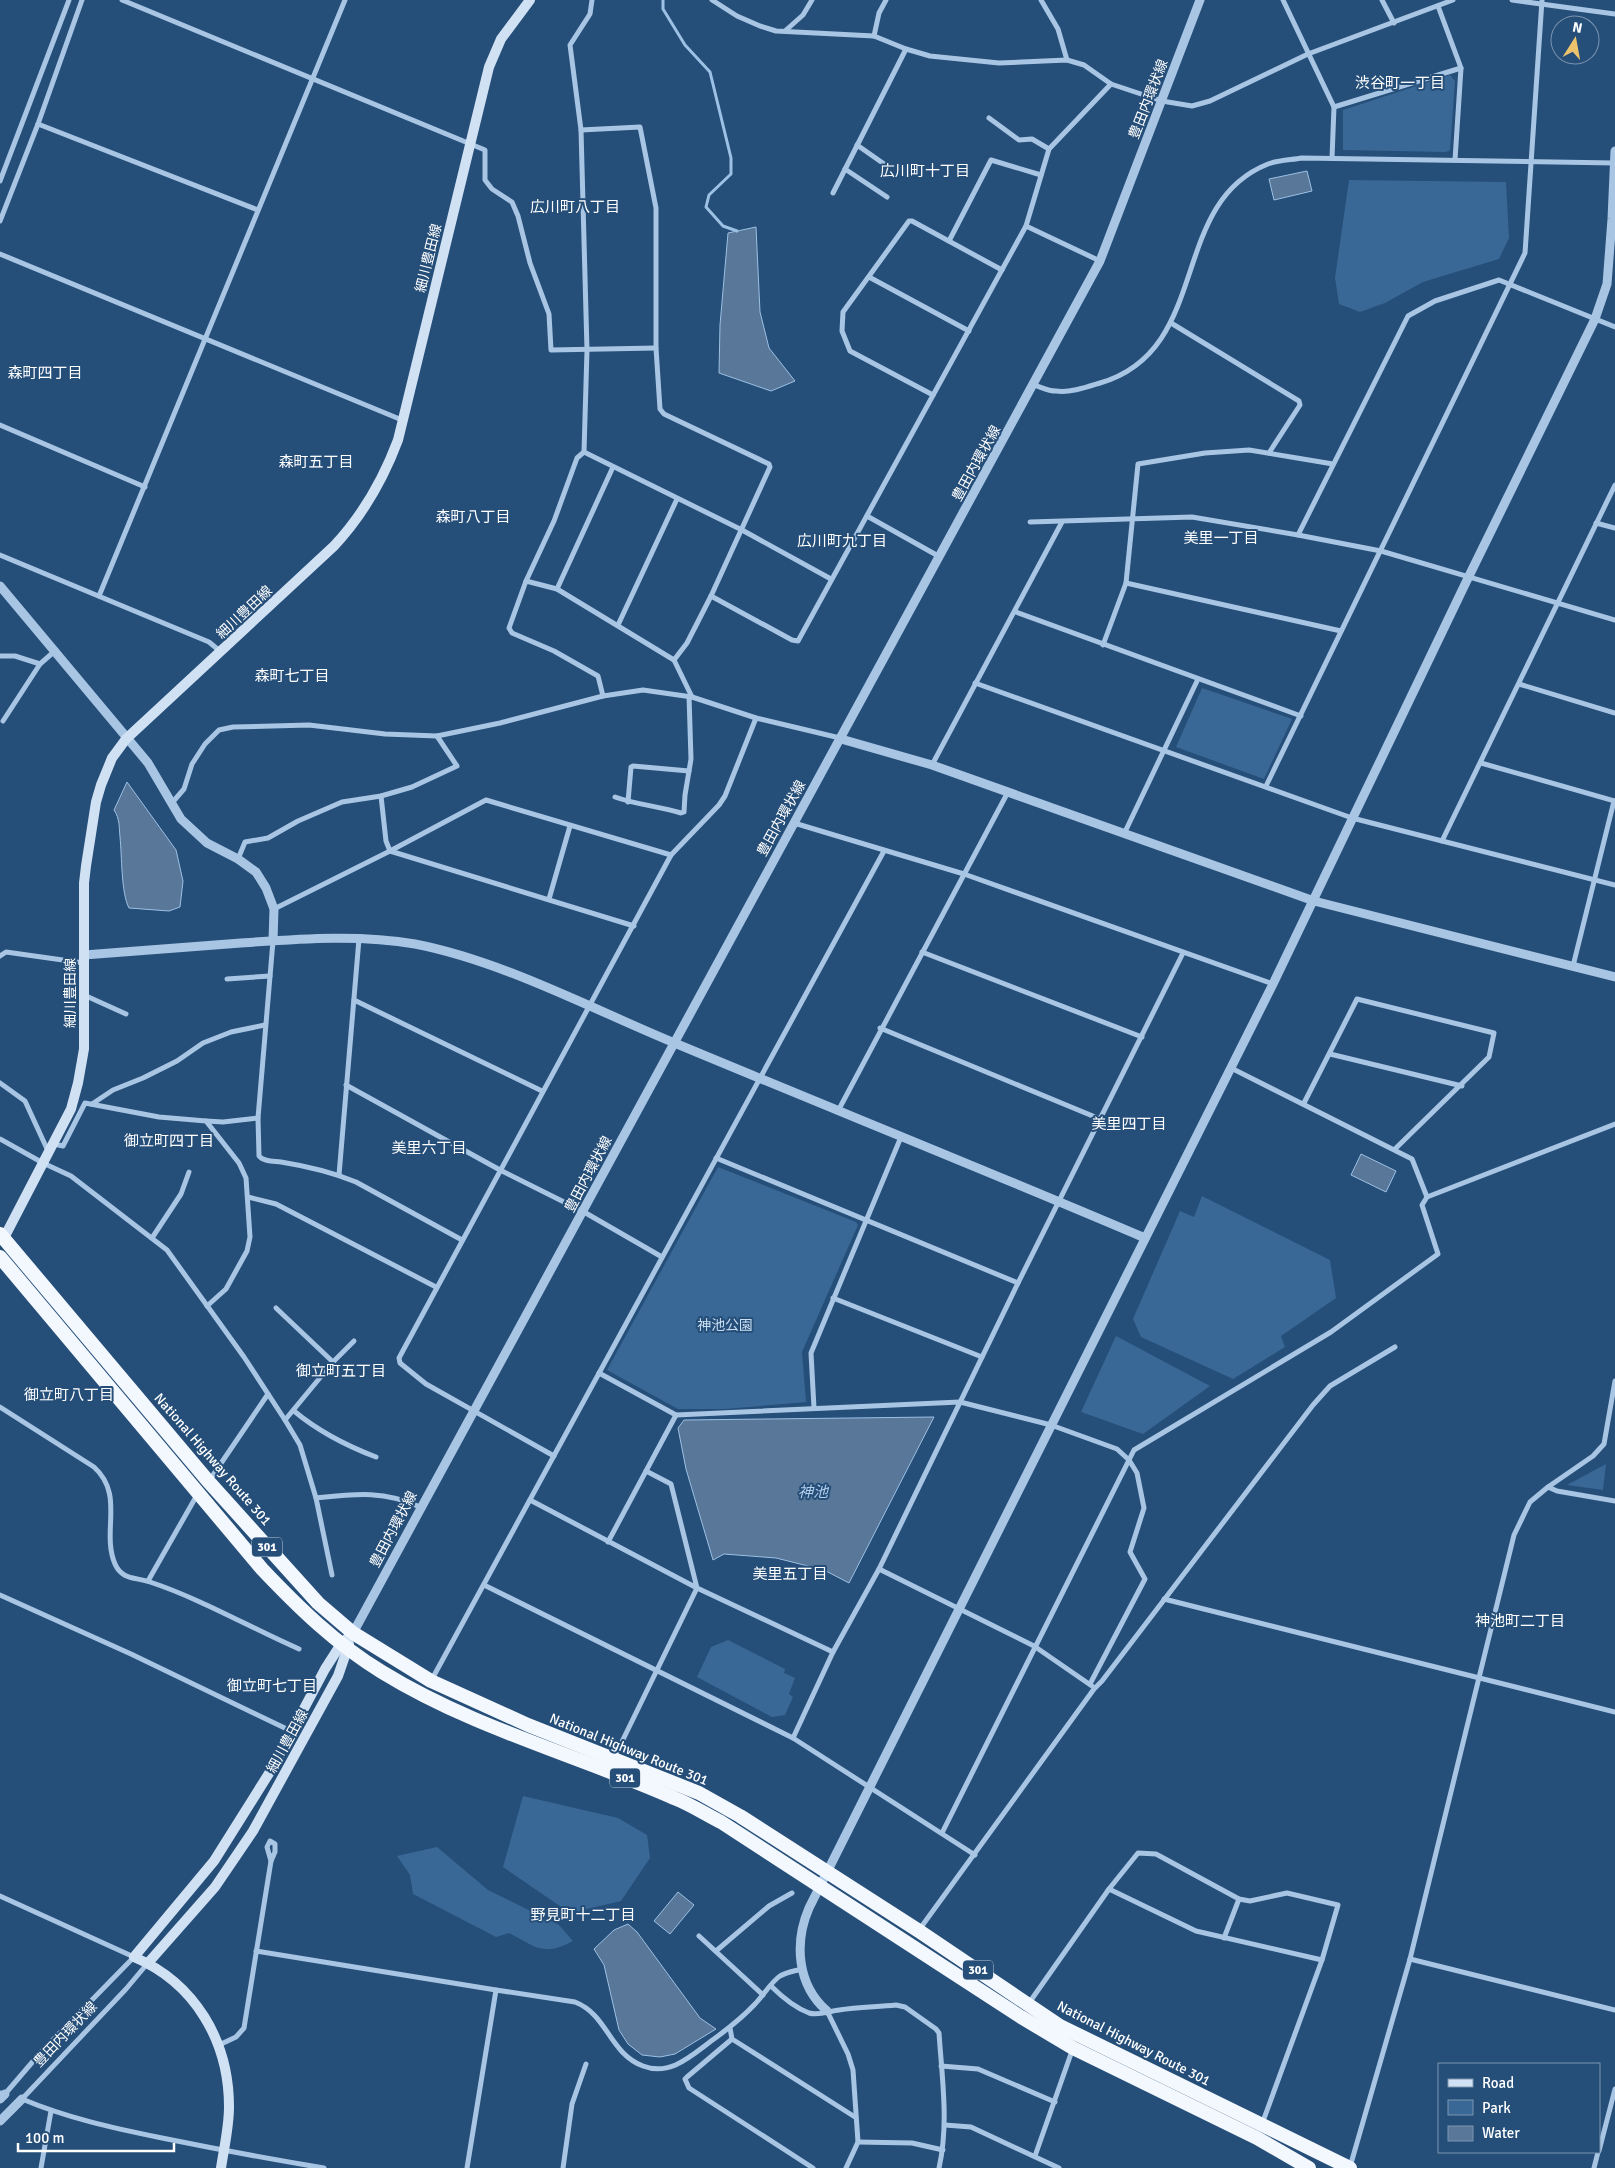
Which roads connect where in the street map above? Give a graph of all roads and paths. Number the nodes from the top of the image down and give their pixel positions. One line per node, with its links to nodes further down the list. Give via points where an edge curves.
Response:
1 (69, 0): 44 (street)
2 (82, 0): 31 (street)
3 (122, 0): 26 (street)
4 (345, 0): 26 (street)
5 (530, 0): 33 (main road, 細川豊田線, via 497,47)
6 (592, 0): 32 (street, via 590,14 570,45)
7 (712, 0): 20 (street, via 760,26)
8 (812, 0): 20 (street, via 803,15)
9 (886, 0): 21 (street, via 879,13)
10 (1040, 0): 24 (street, via 1058,29)
11 (1200, 0): 28 (street, 豊田内環状線)
12 (1284, 0): 23 (street)
13 (1382, 0): 19 (street)
14 (1453, 0): 17 (street)
15 (1512, 0): 16 (street)
16 (1542, 2): 18 (street); 39 (street)
17 (1438, 6): 19 (street); 25 (street)
18 (1615, 14)
19 (1394, 23): 23 (street)
20 (784, 32): 21 (street)
21 (874, 36): 22 (street)
22 (906, 49): 24 (street, via 930,56 999,63); 34 (street)
23 (1308, 54): 28 (street, via 1202,104 1192,106); 29 (street)
24 (1067, 60): 27 (street, via 1084,65)
25 (1461, 68): 29 (street); 38 (street)
26 (312, 79): 33 (street); 47 (street)
27 (1112, 84): 28 (street); 35 (street)
28 (1162, 101): 52 (street, 豊田内環状線)
29 (1334, 107): 37 (street)
30 (990, 118): 35 (street, via 1019,140 1032,139)
31 (38, 124): 47 (street); 48 (street)
32 (581, 130): 61 (street, via 640,127 656,208); 62 (street)
33 (470, 144): 62 (street, via 485,150 486,180 492,189 512,202 518,216 530,263 549,314 551,350); 65 (main road, 細川豊田線)
34 (858, 145): 41 (street); 42 (street)
35 (1049, 148): 43 (street)
36 (1615, 151): 40 (street)
37 (1332, 158): 38 (street); 57 (street, via 1302,158 1268,164 1230,191 1210,217)
38 (1455, 160): 39 (street)
39 (1531, 163): 40 (street); 55 (street, via 1525,253)
40 (1614, 163): 56 (street, via 1607,284)
41 (887, 166)
42 (845, 169): 45 (street); 46 (street)
43 (1041, 175): 49 (street); 50 (street, via 991,160)
44 (0, 181)
45 (833, 193)
46 (887, 197)
47 (258, 210): 60 (street)
48 (0, 221)
49 (1026, 226): 52 (street); 53 (street)
50 (949, 241): 53 (street); 54 (street, via 909,221)
51 (0, 254): 60 (street)
52 (1100, 262): 63 (street, 豊田内環状線)
53 (1002, 270): 59 (street)
54 (869, 277): 59 (street); 64 (street, via 844,312 842,331 850,351)
55 (1511, 286): 56 (street); 69 (street, via 1499,280 1485,283 1435,301 1408,316); 82 (street)
56 (1595, 319): 58 (street); 85 (street)
57 (1171, 323): 63 (street, via 1152,352 1116,377 1056,392); 68 (street, via 1299,401 1300,405)
58 (1615, 327)
59 (969, 331): 64 (street)
60 (206, 340): 65 (street); 72 (street)
61 (656, 348): 62 (street); 80 (street, via 659,404 664,414 769,464 770,471)
62 (587, 350): 67 (street)
63 (1034, 385): 84 (street, 豊田内環状線)
64 (933, 395): 74 (street)
65 (403, 420): 100 (main road, 細川豊田線, via 391,458 375,491 349,530)
66 (0, 425): 72 (street)
67 (584, 452): 70 (street); 87 (street, via 578,458)
68 (1269, 453): 69 (street); 75 (street, via 1249,450 1205,453 1141,462 1136,468)
69 (1332, 464): 81 (street)
70 (612, 467): 73 (street); 90 (street)
71 (1615, 485): 78 (street)
72 (145, 487): 91 (street)
73 (677, 499): 80 (street); 96 (street)
74 (867, 516): 84 (street); 86 (street)
75 (1132, 519): 77 (street); 81 (street, via 1192,517); 88 (street)
76 (1030, 522): 77 (street)
77 (1062, 522): 94 (street)
78 (1596, 524): 79 (street); 93 (street)
79 (1615, 528)
80 (742, 530): 86 (street); 92 (street)
81 (1298, 535): 82 (street)
82 (1381, 551): 85 (street); 97 (street)
83 (0, 555): 91 (street)
84 (940, 557): 114 (street, 豊田内環状線)
85 (1469, 576): 93 (street); 127 (street)
86 (831, 579): 92 (street, via 798,641)
87 (526, 581): 90 (street); 107 (street, via 509,628 512,633 554,651 598,676)
88 (1126, 583): 97 (street); 98 (street)
89 (0, 586): 99 (street)
90 (556, 589): 96 (street)
91 (99, 596): 100 (street, via 209,642)
92 (711, 596): 102 (street, via 687,643)
93 (1557, 602): 95 (street); 106 (street)
94 (1016, 612): 98 (street); 105 (street)
95 (1615, 620)
96 (618, 625): 102 (street)
97 (1341, 631): 110 (street)
98 (1103, 645): 104 (street)
99 (56, 650): 103 (street); 115 (street)
100 (221, 652): 115 (main road, 細川豊田線)
101 (0, 656): 103 (street, via 14,656)
102 (674, 660): 108 (street)
103 (40, 664): 112 (street)
104 (1198, 680): 110 (street); 116 (street)
105 (975, 683): 116 (street); 118 (street)
106 (1519, 684): 109 (street); 117 (street)
107 (603, 696): 108 (street, via 643,690); 113 (street)
108 (690, 696): 111 (street); 119 (street)
109 (1615, 713)
110 (1302, 716): 120 (street)
111 (756, 718): 114 (street); 134 (street, via 719,805)
112 (3, 721)
113 (437, 736): 122 (street, via 457,766); 126 (street, via 309,725 219,730 205,744 184,789)
114 (841, 738): 118 (street); 128 (street, 豊田内環状線)
115 (126, 739): 126 (street, via 148,763); 148 (main road, 細川豊田線, via 105,771 96,802 84,884)
116 (1162, 751): 120 (street); 130 (street)
117 (1481, 762): 124 (street); 131 (street)
118 (932, 765): 121 (street)
119 (689, 772): 125 (street, via 633,766); 125 (street, via 684,812)
120 (1266, 786): 127 (street)
121 (1008, 792): 130 (street); 136 (street)
122 (382, 796): 132 (street, via 386,842); 135 (street, via 342,802 268,838 245,842)
123 (615, 797): 125 (street)
124 (1614, 801): 137 (street)
125 (628, 802)
126 (171, 804): 135 (street, via 192,831)
127 (1352, 818): 131 (street); 140 (street)
128 (794, 823): 133 (street); 161 (street, 豊田内環状線)
129 (570, 826): 132 (street, via 486,800); 134 (street); 139 (street)
130 (1124, 834): 140 (street)
131 (1442, 841): 137 (street)
132 (390, 851): 139 (street); 141 (street)
133 (884, 851): 136 (street); 164 (street)
134 (671, 855): 142 (street)
135 (238, 859): 141 (street, via 256,872)
136 (964, 874): 145 (street); 146 (street)
137 (1594, 880): 138 (street); 149 (street)
138 (1615, 885)
139 (549, 899): 142 (street)
140 (1314, 901): 149 (street); 153 (street)
141 (274, 909): 144 (street)
142 (634, 926): 156 (street)
143 (359, 939): 144 (street); 155 (street); 156 (street, via 413,944 446,952)
144 (273, 941): 148 (street); 150 (street)
145 (922, 952): 159 (street); 160 (street)
146 (1183, 953): 153 (street); 160 (street)
147 (0, 956): 148 (street, via 6,952)
148 (84, 959): 154 (main road, 細川豊田線)
149 (1573, 966): 151 (street)
150 (270, 976): 152 (street); 158 (street)
151 (1615, 976)
152 (227, 979)
153 (1273, 984): 163 (street)
154 (84, 994): 157 (street); 178 (main road, 細川豊田線, via 84,1049 78,1083 72,1109)
155 (354, 1000): 166 (street); 168 (street)
156 (591, 1006): 161 (street); 168 (street)
157 (126, 1014)
158 (265, 1025): 169 (street, via 231,1032 203,1043 177,1061 112,1090); 172 (street)
159 (880, 1028): 171 (street); 173 (street)
160 (1142, 1037): 173 (street)
161 (674, 1043): 164 (street); 188 (street, 豊田内環状線)
162 (1330, 1054): 167 (street); 167 (street, via 1357,999 1494,1033 1490,1057); 170 (street)
163 (1230, 1068): 170 (street); 191 (street)
164 (760, 1078): 171 (street); 181 (street)
165 (0, 1083): 180 (street, via 24,1101)
166 (346, 1085): 182 (street); 184 (street)
167 (1462, 1086): 179 (street)
168 (542, 1091): 182 (street)
169 (92, 1104): 174 (street, via 159,1117); 178 (street, via 85,1103 63,1146)
170 (1304, 1104): 179 (street)
171 (838, 1111): 176 (street)
172 (258, 1118): 174 (street); 184 (street, via 261,1159)
173 (1100, 1119): 187 (street)
174 (206, 1121): 185 (street, via 239,1163 246,1178)
175 (1615, 1124): 186 (street)
176 (900, 1137): 187 (street); 189 (street)
177 (0, 1139): 180 (street)
178 (54, 1144): 180 (main road, 細川豊田線)
179 (1395, 1149): 186 (street, via 1412,1159)
180 (46, 1158): 190 (street); 193 (main road, 細川豊田線)
181 (716, 1158): 189 (street); 194 (street)
182 (500, 1170): 188 (street); 192 (street)
183 (189, 1172): 190 (street, via 181,1194)
184 (339, 1175): 192 (street)
185 (248, 1197): 196 (street, via 276,1204); 198 (street, via 250,1237 247,1251 226,1289)
186 (1427, 1197): 218 (street, via 1422,1205 1438,1254 1331,1332 1134,1450)
187 (1060, 1202): 191 (street); 195 (street)
188 (584, 1212): 194 (street); 210 (street, 豊田内環状線)
189 (865, 1221): 195 (street); 197 (street)
190 (152, 1238): 198 (street, via 167,1250)
191 (1145, 1238): 215 (street)
192 (462, 1240): 196 (street)
193 (1, 1243): 220 (highway, National Highway Route 301 / 301); 222 (highway, National Highway Route 301 / 301)
194 (662, 1257): 204 (street)
195 (1018, 1282): 202 (street)
196 (436, 1287): 210 (street, via 400,1355 400,1363 426,1384)
197 (833, 1298): 202 (street); 209 (street, via 811,1353)
198 (207, 1306): 206 (street)
199 (276, 1308): 203 (street)
200 (354, 1341): 203 (street)
201 (1395, 1347): 234 (street, via 1330,1386)
202 (982, 1357): 207 (street)
203 (332, 1362): 211 (street)
204 (599, 1373): 212 (street); 216 (street)
205 (1615, 1381): 214 (street)
206 (268, 1394): 213 (street); 220 (street)
207 (960, 1402): 209 (street); 215 (street); 228 (street)
208 (0, 1407): 230 (street, via 104,1476 110,1502 114,1562 126,1577)
209 (814, 1408): 212 (street)
210 (475, 1410): 216 (street); 226 (street, 豊田内環状線)
211 (294, 1411): 213 (street); 217 (street, via 318,1428)
212 (676, 1415): 219 (street)
213 (285, 1420): 223 (street, via 300,1445)
214 (1612, 1421): 221 (street, via 1598,1452)
215 (1051, 1424): 218 (street, via 1117,1449); 235 (street)
216 (554, 1456): 224 (street)
217 (376, 1457)
218 (1129, 1460): 237 (street); 244 (street, via 1136,1473 1144,1508 1130,1552 1145,1579)
219 (646, 1471): 227 (street); 232 (street, via 671,1484)
220 (208, 1481): 236 (highway, National Highway Route 301 / 301, via 318,1603)
221 (1548, 1487): 225 (street); 242 (street, via 1530,1502 1514,1535)
222 (199, 1492): 230 (street); 238 (highway, National Highway Route 301 / 301, via 262,1569 305,1615)
223 (316, 1498): 226 (street, via 361,1493 408,1501); 229 (street)
224 (530, 1500): 227 (street); 231 (street)
225 (1615, 1501)
226 (420, 1507): 236 (street, 豊田内環状線)
227 (608, 1542): 232 (street)
228 (879, 1569): 235 (street); 240 (street)
229 (332, 1575)
230 (148, 1581): 239 (street)
231 (484, 1585): 241 (street); 243 (street)
232 (697, 1588): 240 (street); 241 (street)
233 (0, 1595): 246 (street)
234 (1164, 1599): 242 (street); 244 (street)
235 (958, 1608): 237 (street); 249 (street)
236 (353, 1634): 238 (main road, 細川豊田線); 243 (highway, National Highway Route 301 / 301)
237 (1034, 1646): 244 (street); 250 (street)
238 (344, 1647): 246 (main road, 細川豊田線, via 308,1698); 254 (highway, National Highway Route 301 / 301, via 383,1673 467,1716 675,1798 721,1822); 267 (main road, 細川豊田線, via 338,1676 253,1831 215,1887)
239 (299, 1649)
240 (833, 1652): 247 (street)
241 (657, 1672): 247 (street); 248 (street)
242 (1478, 1679): 245 (street); 265 (street)
243 (431, 1681): 248 (highway, National Highway Route 301 / 301, via 528,1725)
244 (1092, 1687): 251 (street)
245 (1615, 1712)
246 (291, 1731): 264 (main road, 細川豊田線, via 273,1768 214,1861)
247 (792, 1738): 249 (street)
248 (614, 1758): 253 (highway, National Highway Route 301 / 301, via 699,1793)
249 (868, 1788): 250 (street); 253 (street)
250 (942, 1834): 251 (street)
251 (975, 1855): 259 (street)
252 (271, 1860): 262 (street)
253 (826, 1872): 254 (street); 259 (highway, National Highway Route 301 / 301)
254 (819, 1886): 268 (street, via 803,1921); 278 (highway, National Highway Route 301 / 301)
255 (1108, 1889): 258 (street, via 1138,1853 1148,1853 1156,1854); 261 (street, via 1196,1931); 272 (street)
256 (792, 1893): 263 (street, via 769,1906)
257 (0, 1896): 264 (street)
258 (1239, 1899): 261 (street); 266 (street, via 1287,1893 1338,1905)
259 (919, 1931): 272 (highway, National Highway Route 301 / 301)
260 (699, 1936): 263 (street)
261 (1224, 1938): 266 (street)
262 (256, 1951): 270 (street); 277 (street, via 244,2028 236,2037)
263 (716, 1951): 271 (street)
264 (134, 1957): 267 (main road); 282 (street, 豊田内環状線)
265 (1410, 1959): 273 (street); 306 (street)
266 (1322, 1960): 289 (street)
267 (148, 1963): 277 (main road, via 181,1987 202,2010); 283 (street, 豊田内環状線)
268 (802, 1969): 269 (street, via 779,1976); 274 (street, via 813,1998)
269 (771, 1986): 271 (street); 274 (street, via 808,2013 819,2015)
270 (496, 1990): 275 (street, via 586,2006 619,2050 631,2060 653,2068 681,2063); 299 (street)
271 (764, 1995): 275 (street)
272 (1028, 2004): 289 (highway, National Highway Route 301 / 301, via 1060,2026)
273 (1615, 2010)
274 (827, 2011): 280 (street, via 904,2007 938,2032); 286 (street, via 851,2062)
275 (730, 2028): 276 (street)
276 (732, 2039): 286 (street); 301 (street, via 686,2077 686,2083)
277 (219, 2045): 293 (main road, via 229,2093)
278 (1073, 2048): 284 (street); 305 (highway, National Highway Route 301 / 301, via 1257,2138)
279 (586, 2064): 300 (street, via 572,2104)
280 (941, 2066): 284 (street, via 978,2069); 288 (street)
281 (1615, 2089): 291 (street)
282 (2, 2095)
283 (22, 2099): 285 (street); 287 (street, 豊田内環状線)
284 (1055, 2102): 295 (street)
285 (51, 2111): 293 (street, via 92,2124); 296 (street)
286 (855, 2117): 290 (street)
287 (0, 2121)
288 (945, 2124): 292 (street); 295 (street, via 971,2127)
289 (1262, 2125): 306 (highway, National Highway Route 301 / 301)
290 (858, 2142): 292 (street, via 912,2143); 302 (street)
291 (1600, 2147)
292 (943, 2150): 303 (street)
293 (224, 2151): 297 (main road); 298 (street)
294 (1598, 2153): 307 (street)
295 (1035, 2156): 304 (street)
296 (41, 2168)
297 (221, 2168)
298 (324, 2168)
299 (467, 2168)
300 (563, 2168)
301 (813, 2168)
302 (846, 2168)
303 (939, 2168)
304 (1059, 2168)
305 (1309, 2168)
306 (1350, 2168)
307 (1594, 2168)

